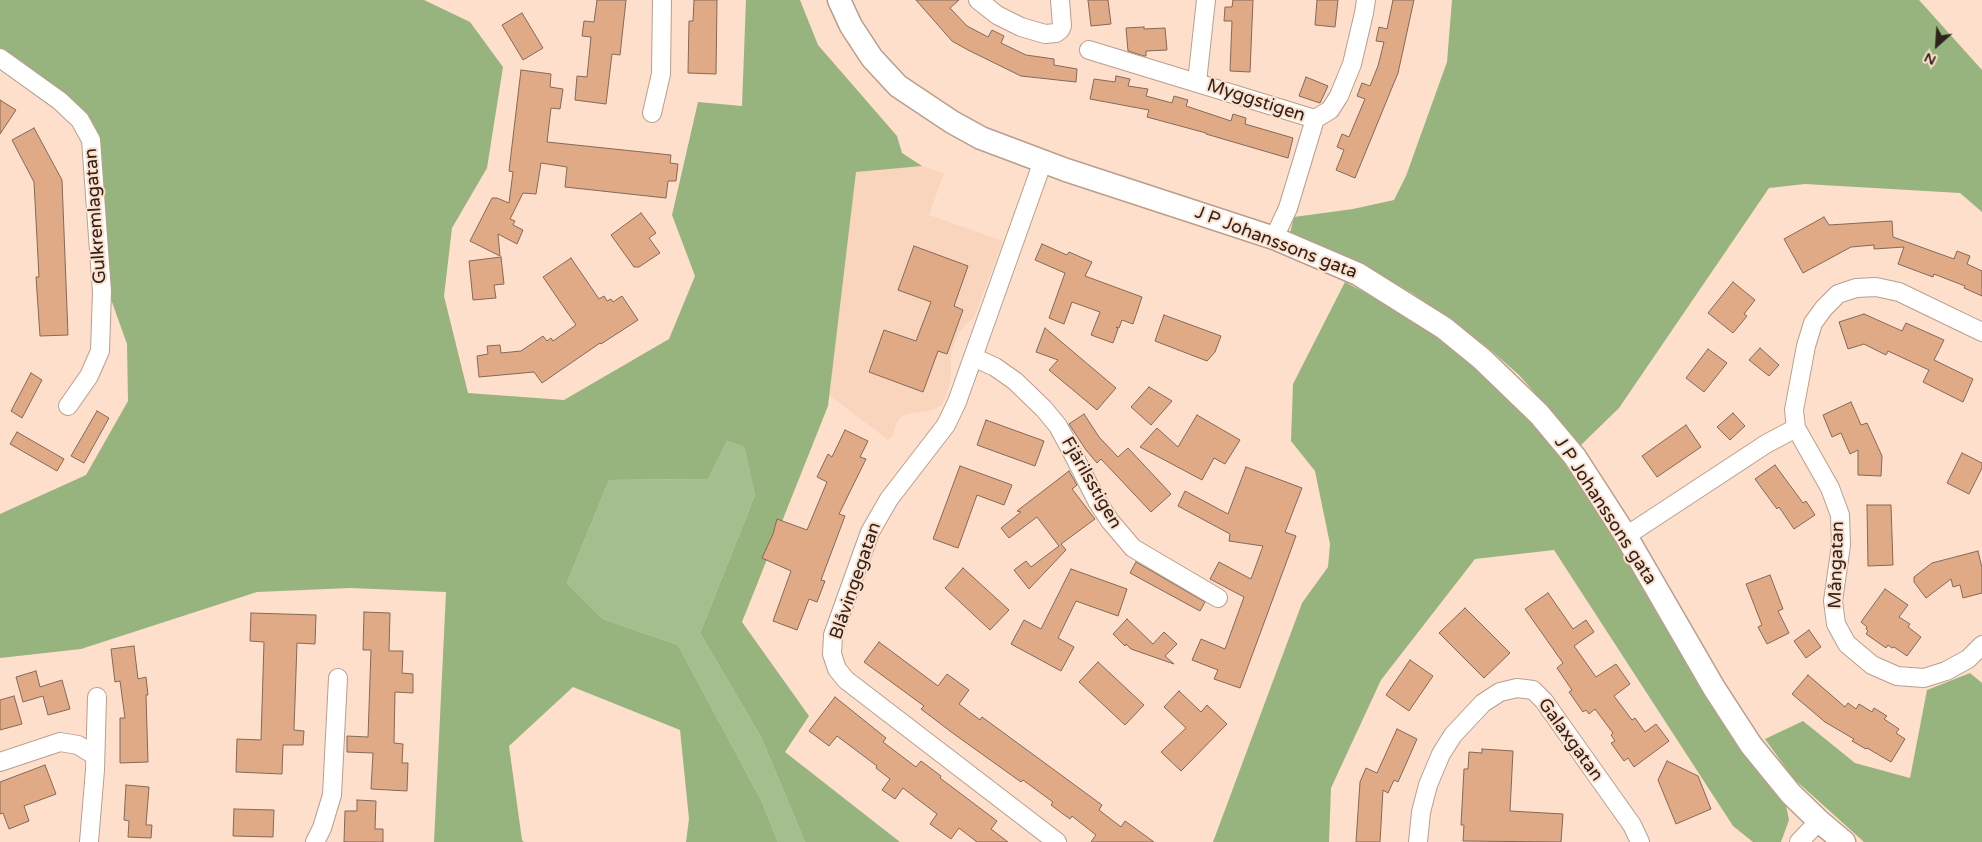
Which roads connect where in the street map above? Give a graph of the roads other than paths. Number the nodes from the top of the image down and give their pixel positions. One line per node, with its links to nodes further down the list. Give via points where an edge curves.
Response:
1 (662, 0): 10 (street, via 661,74)
2 (839, 0): 12 (street, J P Johanssons gata, via 872,58 898,86 936,113 981,138)
3 (978, 0): 4 (street, via 997,15 1045,34 1056,33 1062,26)
4 (1060, 0)
5 (1206, 0): 9 (street, Myggstigen)
6 (1366, 0): 11 (street, Myggstigen, via 1352,64 1339,96 1330,110)
7 (1089, 50): 9 (street, Myggstigen)
8 (0, 58): 16 (street, Gulkremlagatan, via 60,101 80,120 91,140 102,292 100,351 89,376)
9 (1197, 82): 11 (street, Myggstigen)
10 (652, 113)
11 (1314, 119): 13 (street, Myggstigen, via 1288,208)
12 (1043, 161): 13 (street, J P Johanssons gata); 15 (street, Blåvingegatan)
13 (1274, 238): 18 (street, J P Johanssons gata, via 1358,274 1444,328 1482,358 1539,414 1575,457)
14 (1982, 332): 17 (street, Mångatan, via 1899,292 1876,287 1856,288 1838,294 1813,323 1794,410)
15 (973, 357): 19 (street, Fjärilsstigen, via 1015,381 1044,408 1058,426 1110,521 1128,543); 28 (street, Blåvingegatan, via 946,425 889,499 870,532 833,635 832,654 837,670 846,680)
16 (68, 406)
17 (1796, 428): 18 (street, via 1766,444); 20 (street, Mångatan, via 1830,488 1840,515 1841,545 1833,601 1836,624 1847,644 1872,665 1897,676 1924,678 1968,659)
18 (1626, 536): 25 (street, J P Johanssons gata, via 1750,745 1791,794)
19 (1218, 598)
20 (1982, 645)
21 (338, 678): 27 (street, via 332,795)
22 (96, 697): 23 (street)
23 (94, 755): 24 (street, via 78,745 60,742); 26 (street)
24 (0, 762)
25 (1819, 821): 31 (street); 32 (street, J P Johanssons gata)
26 (89, 842)
27 (315, 842)
28 (1057, 842)
29 (1418, 842): 30 (street, Galaxgatan, via 1428,785 1453,735 1483,703 1500,692 1517,688 1532,690 1544,701 1632,825)
30 (1640, 842)
31 (1799, 842)
32 (1844, 842)

